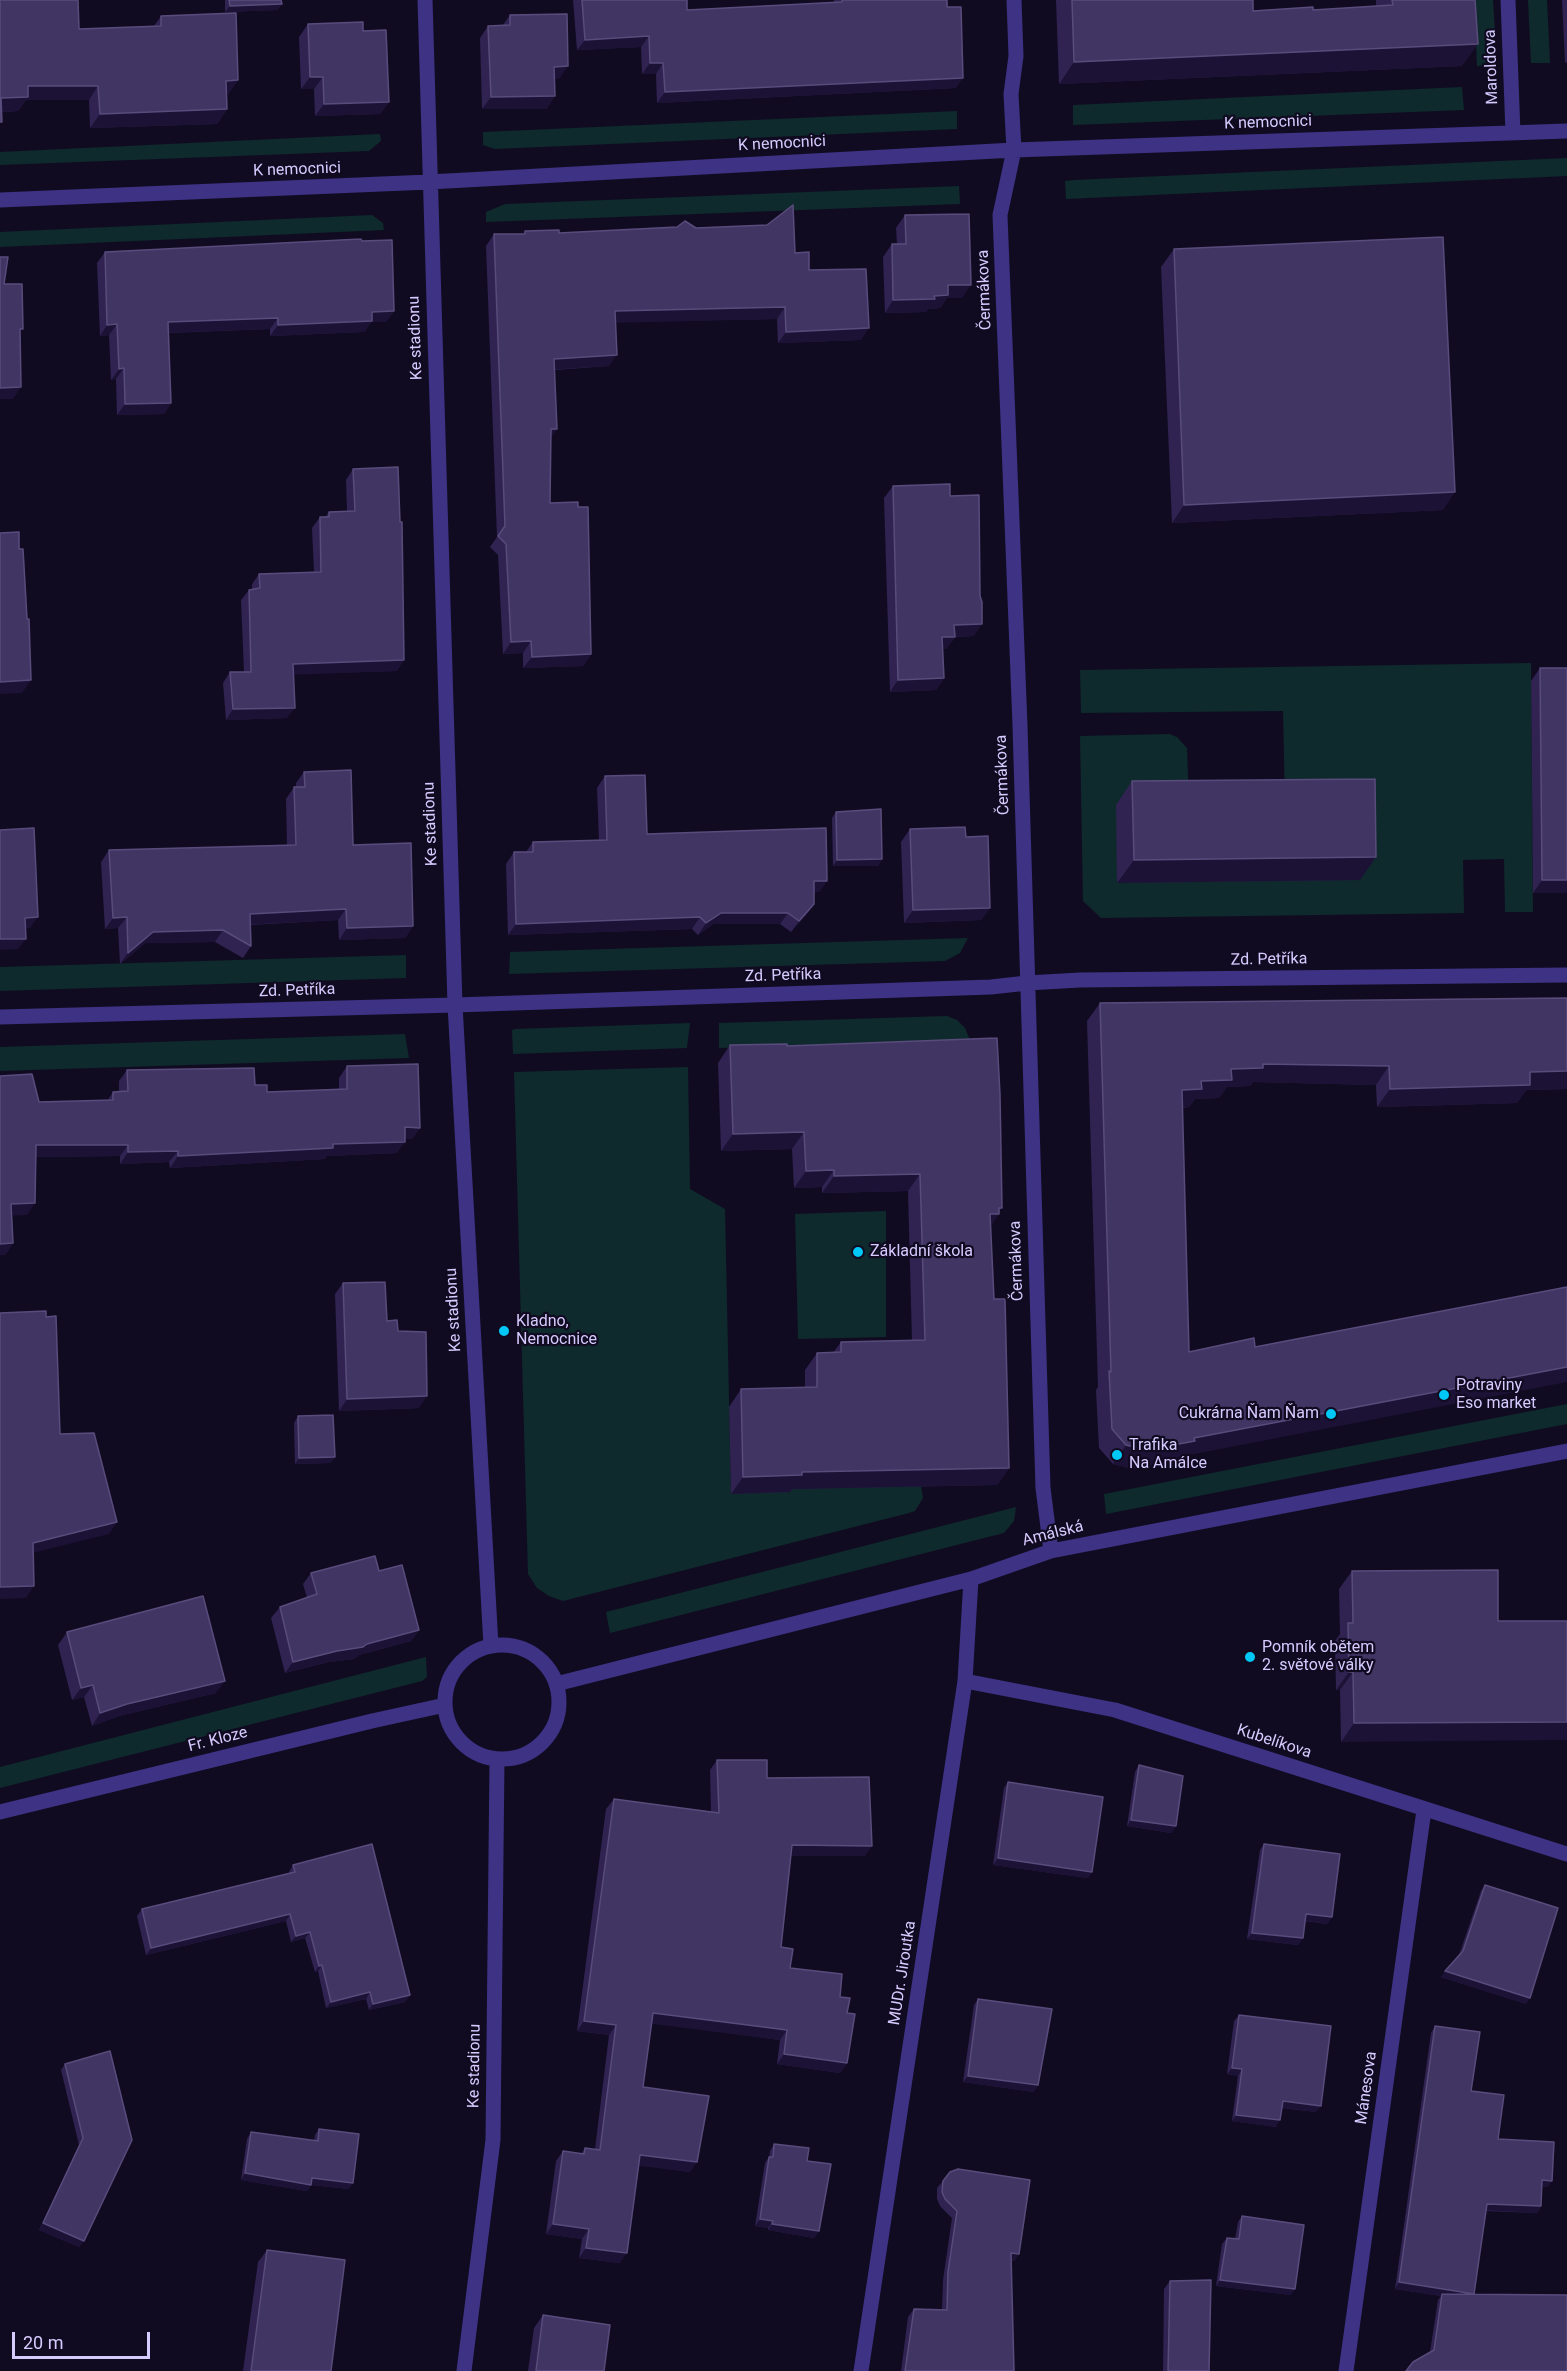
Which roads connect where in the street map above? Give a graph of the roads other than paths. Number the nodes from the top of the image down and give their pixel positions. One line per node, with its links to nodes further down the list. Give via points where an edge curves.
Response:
1 (425, 0): 7 (street, Ke stadionu)
2 (1014, 0): 6 (street, Čermákova)
3 (1508, 0): 5 (street, Maroldova)
4 (1567, 131): 5 (street, K nemocnici)
5 (1513, 133): 6 (street, K nemocnici)
6 (1014, 150): 7 (street, K nemocnici); 10 (street, Čermákova, via 1000,215)
7 (429, 182): 8 (street, K nemocnici); 11 (street, Ke stadionu)
8 (0, 200)
9 (1567, 975): 10 (street, Zd. Petříka)
10 (1026, 983): 11 (street, Zd. Petříka); 14 (street, Čermákova, via 1043,1488)
11 (455, 1005): 12 (street, Zd. Petříka); 16 (street, Ke stadionu)
12 (0, 1017)
13 (1567, 1451): 14 (street, Amálská)
14 (1051, 1551): 15 (street, Amálská)
15 (971, 1579): 17 (street, MUDr. Jiroutka); 18 (street, Amálská)
16 (491, 1646): 18 (street, via 508,1645 537,1657); 19 (street, via 463,1661 447,1688)
17 (965, 1682): 21 (street, Kubelíkova, via 1115,1710); 25 (street, MUDr. Jiroutka)
18 (556, 1684): 20 (street, via 558,1716 542,1744 513,1758)
19 (445, 1705): 20 (street, via 448,1721 461,1741 481,1755); 22 (street, Fr. Kloze)
20 (497, 1759): 24 (street, Ke stadionu, via 493,2139)
21 (1424, 1810): 23 (street, Kubelíkova); 26 (street, Mánesova)
22 (0, 1812)
23 (1567, 1854)
24 (464, 2371)
25 (861, 2371)
26 (1346, 2371)

